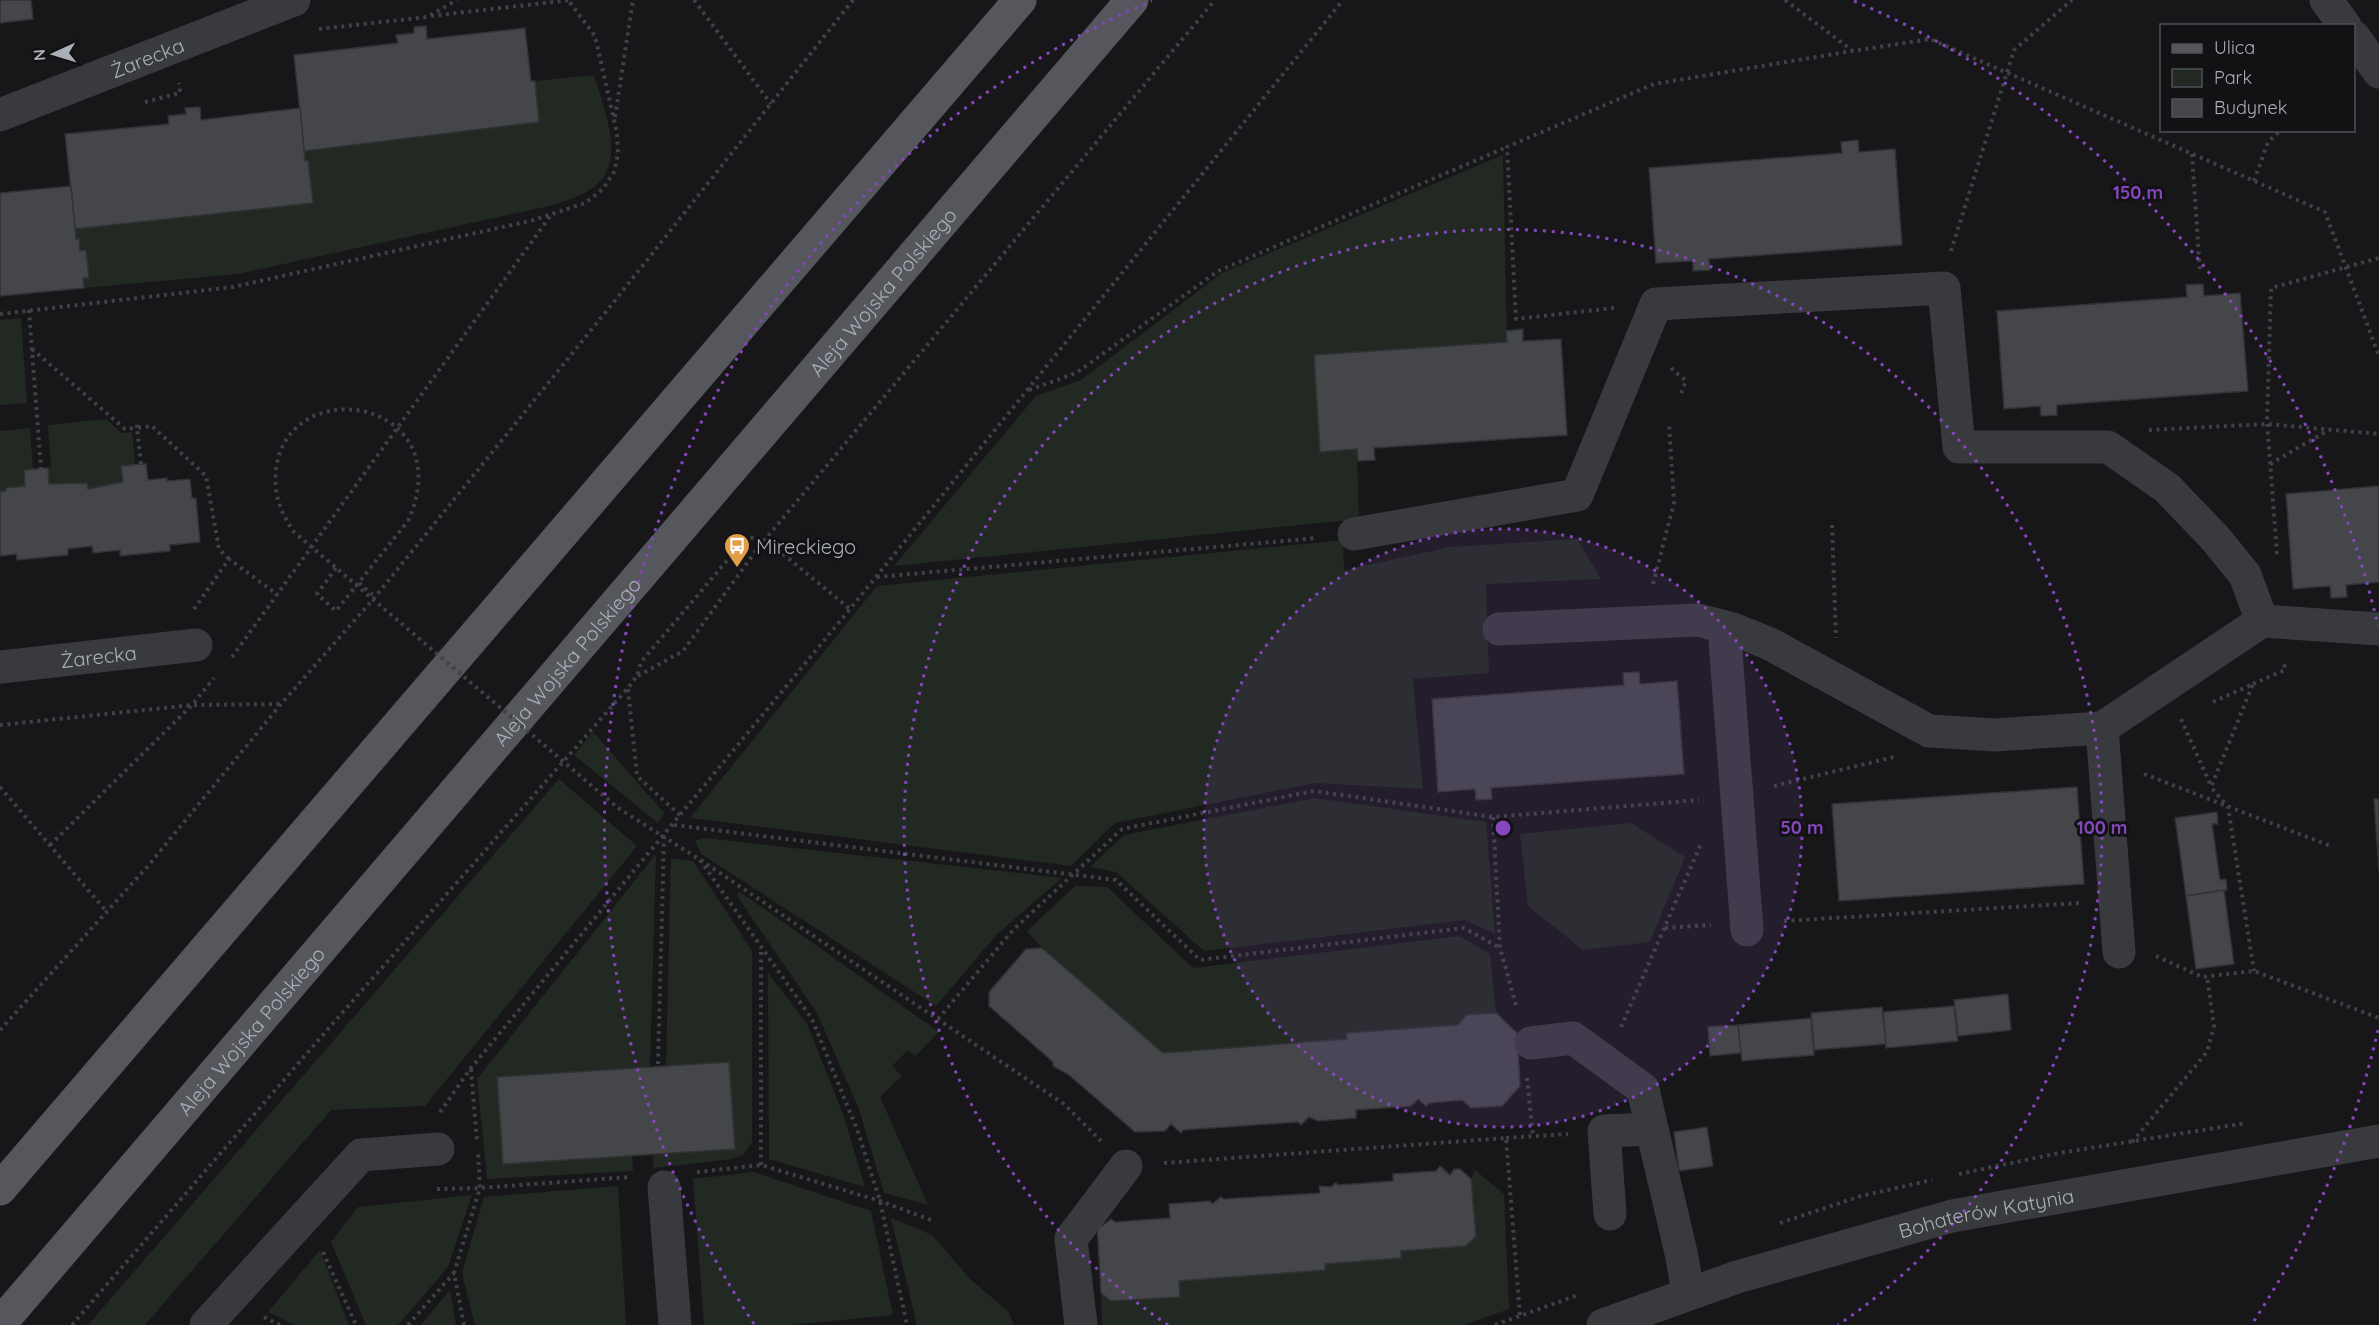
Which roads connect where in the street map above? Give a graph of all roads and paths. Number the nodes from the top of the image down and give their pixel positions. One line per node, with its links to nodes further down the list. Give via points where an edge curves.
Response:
1 (294, 0): 20 (street, Żarecka)
2 (569, 0): 13 (path); 21 (path, via 595,36)
3 (633, 0): 21 (path)
4 (694, 0): 19 (path)
5 (854, 0): 19 (path)
6 (1020, 0): 122 (main road)
7 (1132, 0): 132 (main road, Aleja Wojska Polskiego)
8 (1215, 0): 49 (path)
9 (1343, 0): 36 (path)
10 (1785, 0): 16 (path)
11 (2072, 0): 18 (path, via 2014,50)
12 (2326, 0): 14 (street)
13 (427, 17)
14 (2344, 24)
15 (2355, 38): 17 (street)
16 (1853, 51): 18 (path, via 1930,39); 23 (path, via 1654,84)
17 (2379, 72)
18 (2007, 73): 24 (path); 27 (path)
19 (771, 104): 56 (path)
20 (0, 115)
21 (614, 121): 26 (path, via 618,154 614,172 603,189 585,203)
22 (2280, 132): 25 (path, via 2268,142)
23 (1507, 147): 31 (path, via 1516,319); 36 (path, via 1218,271 1076,372)
24 (2192, 154): 25 (path); 30 (path)
25 (2254, 181): 29 (path, via 2325,212)
26 (550, 215): 32 (path, via 233,287); 55 (path)
27 (1949, 258)
28 (2379, 258): 29 (path)
29 (2346, 267): 35 (path); 39 (path, via 2271,288)
30 (2200, 272)
31 (1656, 304): 43 (street, via 1944,288 1959,447); 48 (street, via 1577,495)
32 (29, 310): 33 (path); 34 (path)
33 (0, 314)
34 (32, 349): 40 (path, via 125,429); 46 (path)
35 (2379, 356)
36 (1028, 390): 53 (path)
37 (137, 421): 40 (path)
38 (1669, 422): 59 (path, via 1674,502)
39 (2267, 424): 41 (path); 43 (path, via 2146,430); 45 (path)
40 (138, 428): 44 (path); 51 (path, via 152,426 206,476 219,549)
41 (2331, 430): 42 (path); 45 (path)
42 (2379, 434)
43 (2108, 447): 58 (street, via 2167,488 2215,538 2245,575)
44 (141, 464)
45 (2270, 464): 50 (path)
46 (41, 469)
47 (1832, 525): 69 (path)
48 (1354, 534): 53 (path)
49 (766, 540): 57 (path); 68 (path, via 683,651); 68 (path, via 747,537 641,662)
50 (2277, 556)
51 (230, 559): 55 (path); 63 (path, via 192,612)
52 (336, 568): 54 (path, via 317,594 336,610); 54 (path, bridge, via 294,532 282,515 275,475 279,455 303,423 339,409 358,409 393,424 407,439 417,458 420,480 417,502 408,521); 89 (path, bridge, via 618,808)
53 (876, 577): 57 (path)
54 (359, 583): 56 (path)
55 (278, 595): 64 (path)
56 (375, 597): 73 (path)
57 (850, 609): 85 (path)
58 (2262, 621): 62 (street); 77 (street)
59 (1643, 622): 60 (street, via 1698,620); 61 (street)
60 (1724, 627): 69 (street, via 1770,644); 97 (street)
61 (1499, 629)
62 (2379, 629)
63 (196, 645): 66 (street, Żarecka)
64 (238, 650)
65 (2284, 652): 70 (path, via 2285,670)
66 (0, 666)
67 (216, 675): 74 (path)
68 (637, 676): 71 (path)
69 (1838, 681): 78 (street)
70 (2253, 684): 72 (path); 82 (path)
71 (628, 688): 85 (path, via 636,776); 133 (path)
72 (2211, 702)
73 (281, 704): 74 (path); 95 (path)
74 (192, 705): 76 (path); 90 (path)
75 (2179, 716): 82 (path)
76 (0, 725)
77 (2102, 728): 78 (street, via 1994,735); 94 (street)
78 (1929, 731): 81 (path, via 1925,750)
79 (2134, 771): 84 (path)
80 (0, 787): 90 (path)
81 (1767, 787)
82 (2211, 787): 84 (path)
83 (1703, 799): 86 (path)
84 (2228, 807): 91 (path); 102 (path)
85 (681, 816): 87 (path)
86 (1493, 817): 93 (path, via 1314,791 1122,829); 101 (path)
87 (673, 825): 89 (path); 93 (path)
88 (1706, 834): 98 (path)
89 (664, 837): 92 (path); 109 (path); 110 (path)
90 (51, 845): 95 (path)
91 (2333, 847)
92 (699, 859): 100 (path); 105 (path)
93 (1073, 875): 101 (path, via 1116,880 1200,960 1464,928); 105 (path, via 1013,930)
94 (2115, 901): 96 (path); 99 (street)
95 (106, 911): 106 (path)
96 (1783, 921)
97 (1733, 927): 98 (path)
98 (1665, 928): 108 (path)
99 (2118, 946): 103 (path)
100 (761, 947): 118 (path); 124 (path, via 812,1019 858,1132)
101 (1500, 948): 107 (path)
102 (2254, 971): 103 (path); 104 (path)
103 (2207, 976): 116 (path, via 2214,1026 2207,1052)
104 (2379, 1018)
105 (938, 1019): 119 (path, via 1064,1104)
106 (0, 1030)
107 (1526, 1044): 108 (street, via 1573,1038); 113 (path)
108 (1605, 1062): 111 (street, via 1643,1089)
109 (658, 1064)
110 (471, 1068): 117 (path); 121 (path)
111 (1652, 1129): 112 (street); 130 (street)
112 (1604, 1131): 113 (path); 125 (street)
113 (1533, 1137): 114 (path)
114 (1506, 1138): 119 (path); 131 (path)
115 (2379, 1141): 130 (street, Bohaterów Katynia, via 1952,1216)
116 (2132, 1142)
117 (425, 1150): 126 (street, via 361,1155)
118 (761, 1165): 120 (path); 124 (path)
119 (1126, 1166): 140 (street, via 1071,1239)
120 (664, 1179): 121 (path); 138 (street)
121 (480, 1188): 123 (path); 128 (path)
122 (0, 1189)
123 (434, 1190)
124 (880, 1201): 127 (path); 139 (path)
125 (1610, 1214)
126 (306, 1215): 134 (street); 135 (path)
127 (931, 1220)
128 (454, 1273): 136 (path); 137 (path)
129 (1585, 1292): 131 (path)
130 (1688, 1294): 142 (street, Bohaterów Katynia)
131 (1520, 1316): 141 (path)
132 (0, 1324)
133 (72, 1325)
134 (206, 1325)
135 (356, 1325)
136 (408, 1325)
137 (464, 1325)
138 (675, 1325)
139 (907, 1325)
140 (1081, 1325)
141 (1495, 1325)
142 (1603, 1325)

